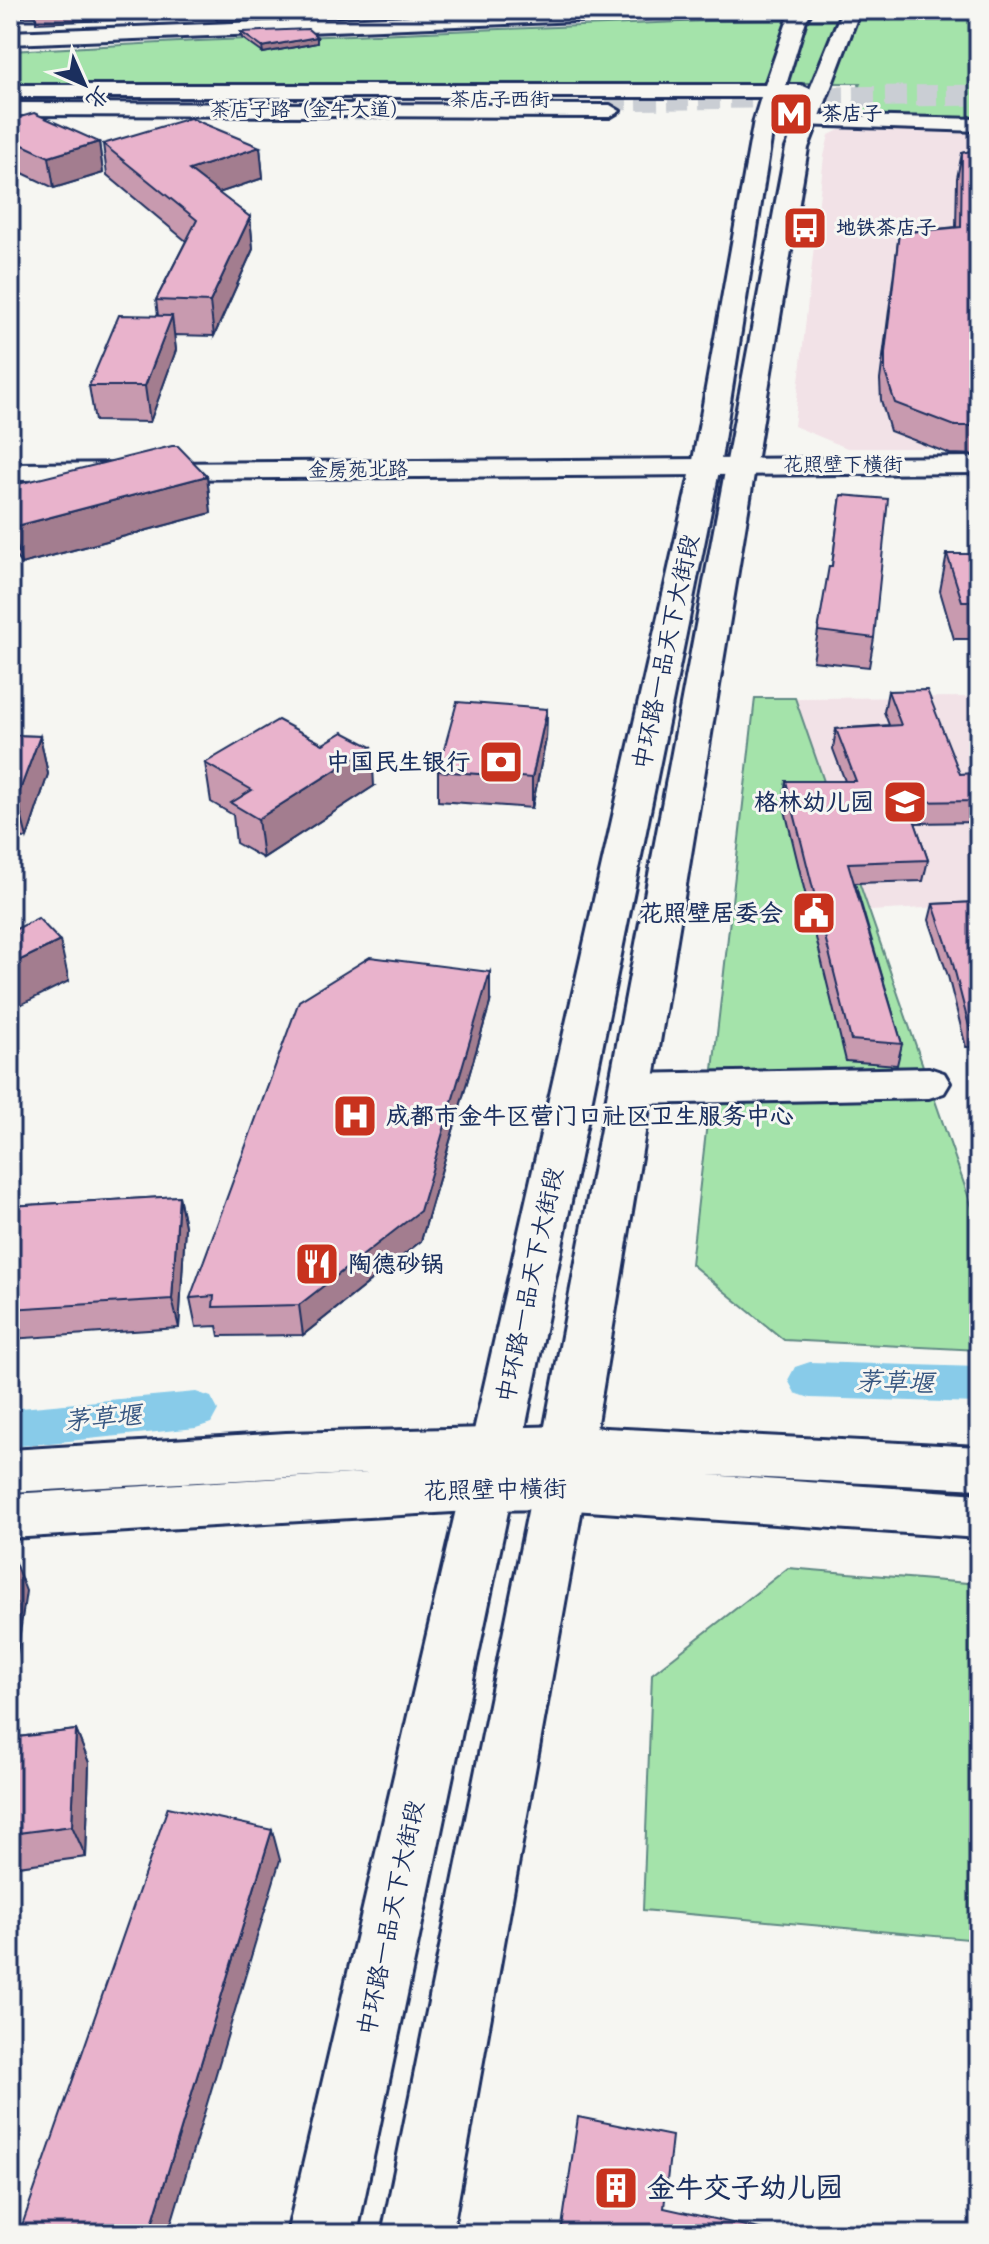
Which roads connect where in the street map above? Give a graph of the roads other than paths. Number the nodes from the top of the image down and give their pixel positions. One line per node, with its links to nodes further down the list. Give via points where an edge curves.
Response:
1 (702, 10): 4 (main road)
2 (804, 10): 10 (main road, 中环路一品天下大街段)
3 (851, 10): 7 (main road, 中环路一品天下大街段)
4 (10, 38)
5 (10, 91): 10 (main road)
6 (10, 99): 9 (main road, 茶店子西街)
7 (813, 106): 10 (main road); 10 (main road); 12 (street); 14 (main road, 中环路一品天下大街段, via 797,148)
8 (10, 109): 9 (main road, 茶店子路（金牛大道）)
9 (614, 110): 11 (main road)
10 (762, 110): 14 (main road, 中环路一品天下大街段)
11 (10, 118)
12 (979, 125)
13 (979, 465): 14 (street, 花照壁下横街)
14 (724, 466): 15 (street, 金房苑北路); 17 (main road, 中环路一品天下大街段); 20 (main road, 中环路一品天下大街段)
15 (10, 472)
16 (929, 1083): 17 (street)
17 (631, 1089): 18 (main road, 中环路一品天下大街段)
18 (563, 1467): 19 (street, 花照壁中横街); 20 (street, 花照壁中横街); 23 (street, 花照壁中横街); 25 (main road, 中环路一品天下大街段)
19 (979, 1468)
20 (490, 1469): 21 (street, 花照壁中横街, via 286,1454); 22 (street, 花照壁中横街); 24 (main road, 中环路一品天下大街段)
21 (10, 1471)
22 (10, 1516)
23 (979, 1516)
24 (322, 2234)
25 (417, 2234)

